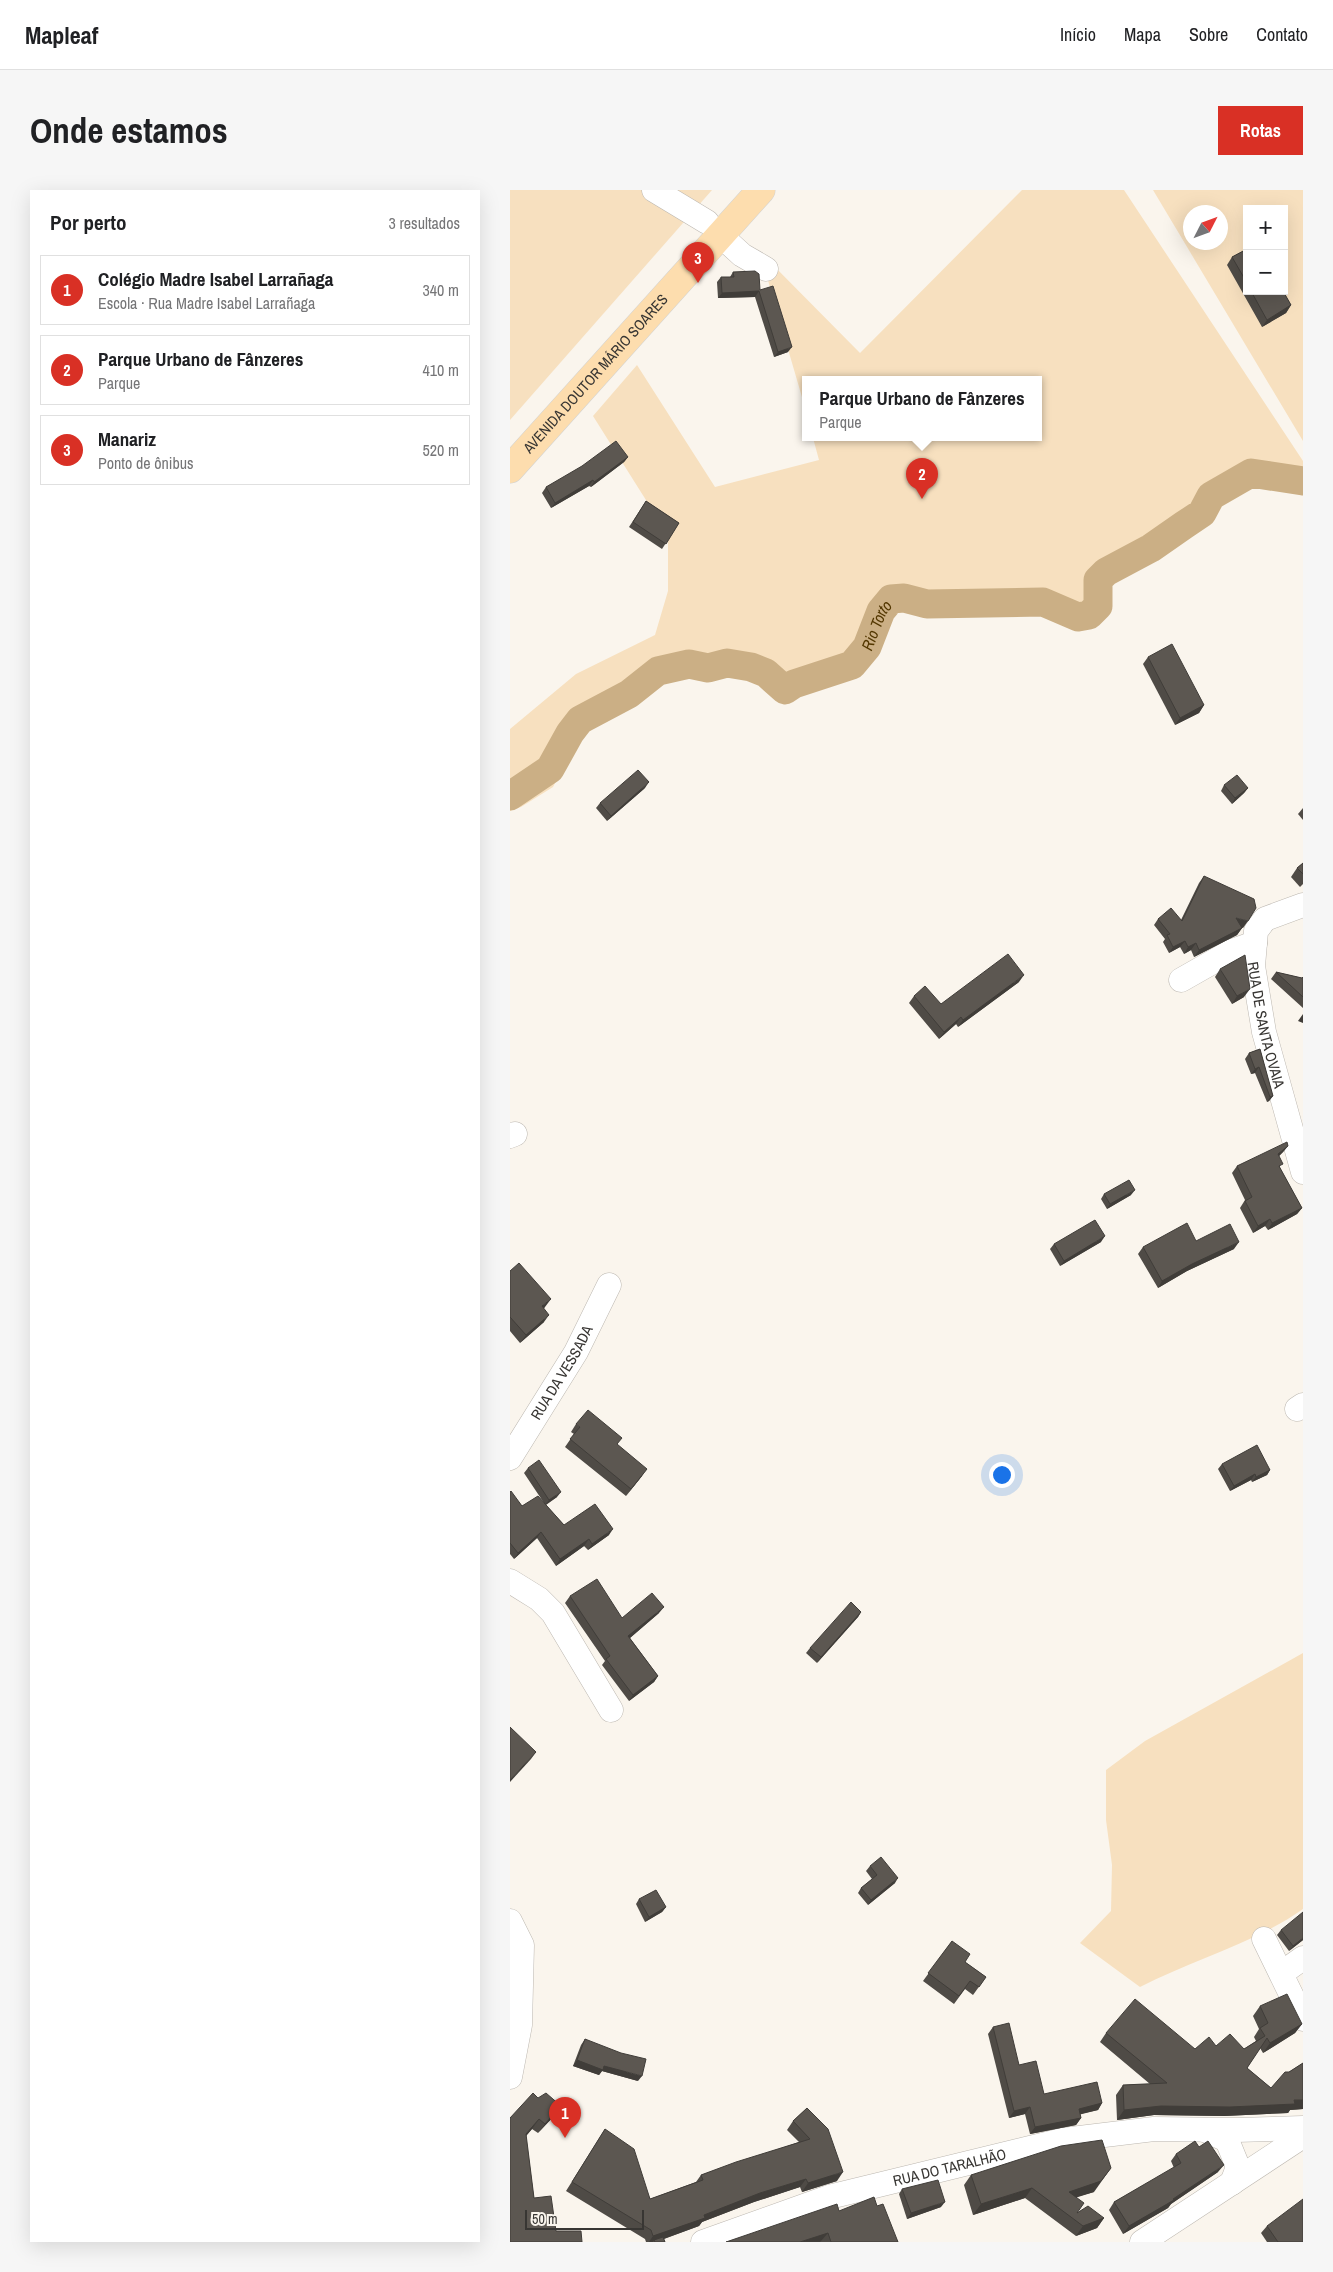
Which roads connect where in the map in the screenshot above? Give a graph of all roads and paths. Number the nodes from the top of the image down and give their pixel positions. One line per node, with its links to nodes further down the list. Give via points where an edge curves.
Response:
1 (654, 190): 4 (street)
2 (738, 190): 4 (main road, AVENIDA DOUTOR MÁRIO SOARES)
3 (761, 190): 4 (main road, AVENIDA DOUTOR MÁRIO SOARES)
4 (713, 229): 5 (street, via 742,255); 6 (main road, AVENIDA DOUTOR MÁRIO SOARES); 7 (main road, AVENIDA DOUTOR MÁRIO SOARES)
5 (766, 269)
6 (510, 444)
7 (510, 469)
8 (1303, 905): 9 (street, RUA DE SANTA OVAIA, via 1265,919 1256,931)
9 (1255, 943): 10 (street); 11 (street, RUA DE SANTA OVAIA, via 1253,966 1264,1032)
10 (1181, 980)
11 (1302, 1161)
12 (610, 1285): 13 (street, RUA DA VESSADA, via 576,1352)
13 (510, 1458)
14 (510, 1581): 15 (street, via 539,1599 553,1613)
15 (611, 1710)
16 (510, 1921): 21 (street, via 522,1946 520,2025)
17 (1264, 1939): 19 (street)
18 (1303, 1958): 19 (street)
19 (1282, 1973): 20 (street)
20 (1303, 2019)
21 (510, 2077)
22 (1303, 2128): 23 (street, RUA DO TARALHÃO)
23 (1203, 2130): 25 (street, RUA DO TARALHÃO, via 1227,2140 1238,2167); 27 (street, RUA DO TARALHÃO, via 1154,2129 1063,2140 828,2197)
24 (1303, 2136): 25 (street)
25 (1232, 2183): 26 (street)
26 (1157, 2239)
27 (703, 2242)

